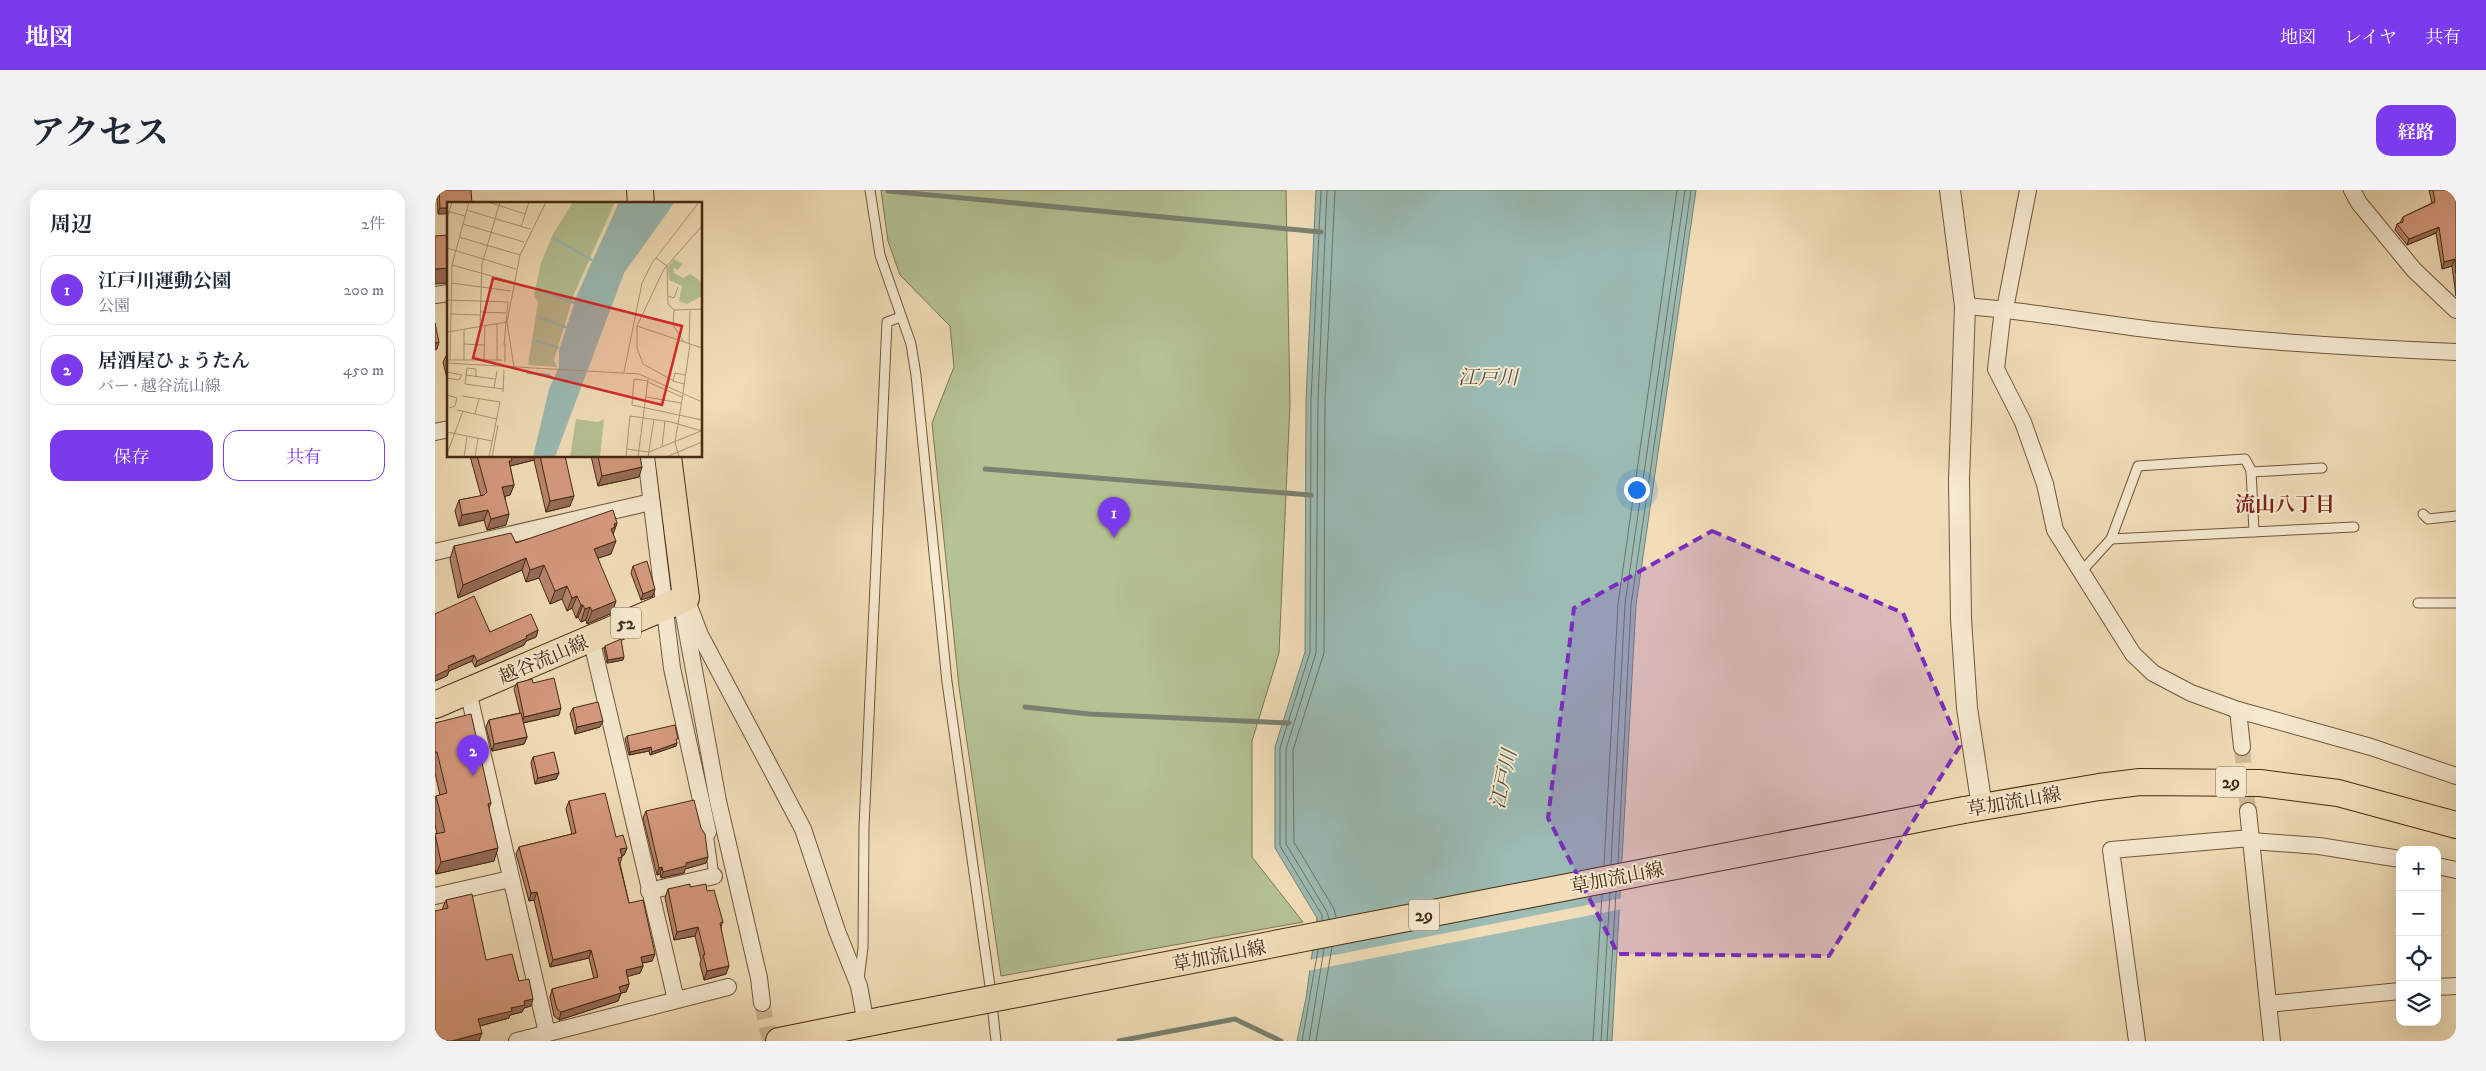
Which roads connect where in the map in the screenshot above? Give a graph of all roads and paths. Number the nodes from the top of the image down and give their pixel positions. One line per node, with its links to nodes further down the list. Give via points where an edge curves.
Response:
1 (870, 190): 8 (lane, via 880,255)
2 (1950, 190): 5 (street)
3 (2028, 190): 6 (street)
4 (2352, 190): 7 (street, via 2414,270)
5 (1965, 306): 6 (street); 31 (street, via 1959,587)
6 (2004, 309): 9 (street, via 2171,332); 21 (street, via 1996,370 2026,431 2045,484 2055,530)
7 (2456, 310)
8 (901, 317): 43 (lane, via 887,322); 55 (lane, via 911,344 947,682)
9 (2456, 352)
10 (645, 458): 14 (street)
11 (668, 458): 22 (main road)
12 (2322, 468): 13 (lane)
13 (2251, 472): 18 (lane); 19 (lane, via 2245,459 2138,466)
14 (651, 502): 20 (street); 22 (street)
15 (2423, 514): 16 (lane, via 2428,519)
16 (2456, 516)
17 (2354, 527): 18 (lane)
18 (2254, 532): 19 (lane)
19 (2111, 539): 21 (lane)
20 (435, 552)
21 (2081, 572): 28 (street, via 2133,654 2153,673)
22 (677, 602): 25 (main road, 越谷流山線 / 52); 34 (street, via 672,668); 43 (street, via 700,636 803,829 837,932); 49 (street)
23 (2456, 602): 24 (lane)
24 (2418, 603)
25 (591, 638): 26 (main road, 越谷流山線 / 52); 41 (street)
26 (468, 691): 27 (main road, 越谷流山線 / 52); 40 (street)
27 (435, 705)
28 (2237, 710): 29 (street); 30 (street, via 2371,747)
29 (2242, 747)
30 (2456, 776)
31 (1973, 808): 33 (main road, 草加流山線 / 29, via 2140,782 2260,783 2338,793); 51 (main road, 草加流山線 / 29, bridge)
32 (2248, 811): 35 (street)
33 (2456, 825)
34 (708, 832): 39 (lane)
35 (2251, 839): 36 (street); 50 (street); 56 (street, via 2111,850)
36 (2396, 858)
37 (2441, 867): 38 (street)
38 (2456, 870)
39 (715, 876): 41 (street)
40 (510, 878): 42 (street); 52 (street)
41 (649, 891): 48 (street)
42 (435, 896)
43 (859, 986): 51 (street)
44 (2456, 986): 46 (street)
45 (728, 987): 48 (street)
46 (2441, 988)
47 (2396, 991): 50 (street)
48 (676, 1000): 52 (street)
49 (762, 1003)
50 (2268, 1004): 57 (street)
51 (869, 1025): 54 (main road, 草加流山線 / 29)
52 (547, 1033): 53 (street)
53 (517, 1041)
54 (779, 1041)
55 (996, 1041)
56 (2137, 1041)
57 (2272, 1041)

